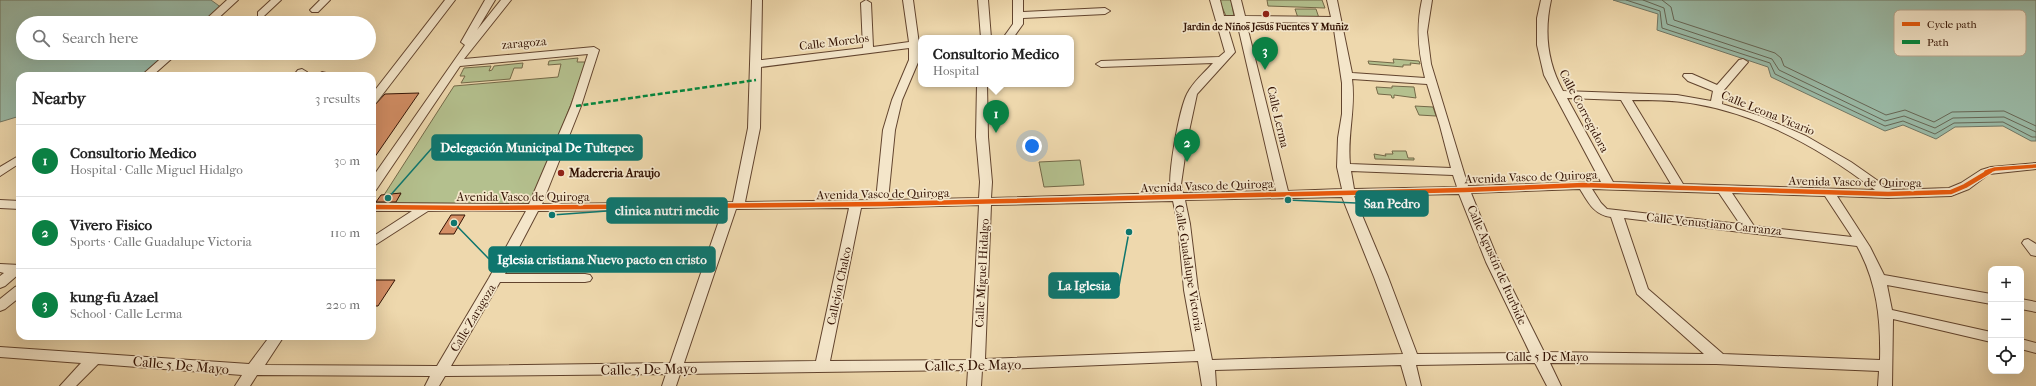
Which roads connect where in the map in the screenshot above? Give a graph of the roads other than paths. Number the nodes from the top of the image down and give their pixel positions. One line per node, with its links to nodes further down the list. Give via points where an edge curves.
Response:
1 (234, 0): 21 (street)
2 (276, 0): 19 (street)
3 (325, 0): 17 (street)
4 (450, 0): 44 (street)
5 (490, 0): 33 (street)
6 (506, 0): 33 (street)
7 (757, 0): 35 (street)
8 (908, 0): 27 (street)
9 (983, 0): 25 (street)
10 (1018, 0): 20 (street)
11 (1215, 0): 22 (street)
12 (1236, 0): 23 (street, Calle Lerma)
13 (1332, 0): 24 (street)
14 (1428, 0): 40 (street, Calle Agustín de Iturbide, via 1422,42)
15 (1546, 0): 43 (street, Calle Corregidora, via 1542,18 1542,45 1548,75)
16 (866, 3): 29 (street)
17 (315, 10)
18 (1104, 11): 20 (street)
19 (261, 14)
20 (1019, 15): 26 (street, via 1016,29)
21 (215, 16)
22 (1221, 19): 23 (street); 31 (street)
23 (1242, 19): 24 (street); 30 (street, Calle Lerma)
24 (1337, 20): 38 (street, via 1342,37)
25 (986, 35)
26 (1011, 35)
27 (914, 44): 29 (street, Calle Morelos); 66 (street, via 914,60 897,100 888,130)
28 (594, 50): 33 (street, zaragoza); 70 (street, Calle Zaragoza, via 576,106)
29 (868, 50): 35 (street, Calle Morelos)
30 (1249, 52): 31 (street); 60 (street, Calle Lerma)
31 (1227, 56): 36 (street); 62 (street, Calle Guadalupe Victoria, via 1192,94 1177,166 1175,184)
32 (164, 60): 37 (street)
33 (457, 61): 52 (street)
34 (1742, 62): 42 (street)
35 (756, 64): 68 (street, via 754,128)
36 (1101, 64)
37 (151, 72)
38 (1346, 76): 40 (street); 49 (street, via 1348,112)
39 (1688, 76): 42 (street, via 1692,80)
40 (1431, 81): 51 (street, Calle Agustín de Iturbide, via 1450,137)
41 (982, 87): 63 (street, Calle Miguel Hidalgo)
42 (1719, 89): 46 (street)
43 (1558, 94): 45 (street, Calle Leona Vicario); 54 (street, Calle Corregidora)
44 (376, 95)
45 (1625, 97): 46 (street, Calle Leona Vicario, via 1672,98); 55 (street)
46 (1716, 105): 61 (street, Calle Leona Vicario, via 1748,116 1827,151)
47 (16, 161): 50 (street)
48 (2036, 166): 61 (street, Avenida Vasco de Quiroga, via 1985,172 1951,192)
49 (1343, 167): 51 (street); 58 (street)
50 (0, 172)
51 (1457, 172): 57 (street, Calle Agustín de Iturbide)
52 (376, 181)
53 (1583, 185): 54 (street, Avenida Vasco de Quiroga); 57 (street, Avenida Vasco de Quiroga); 72 (street, Calle Venustiano Carranza, via 1604,212)
54 (1609, 185): 55 (street, Avenida Vasco de Quiroga)
55 (1678, 187): 56 (street, Avenida Vasco de Quiroga)
56 (1723, 189): 59 (street, Avenida Vasco de Quiroga); 73 (street)
57 (1464, 190): 58 (street, Avenida Vasco de Quiroga); 94 (street, Calle Agustín de Iturbide, via 1501,279)
58 (1348, 192): 60 (street, Avenida Vasco de Quiroga); 97 (street)
59 (1828, 192): 61 (street, Avenida Vasco de Quiroga); 75 (street)
60 (1283, 193): 62 (street, Avenida Vasco de Quiroga)
61 (1888, 194)
62 (1178, 196): 63 (street, Avenida Vasco de Quiroga); 98 (street, Calle Guadalupe Victoria, via 1184,224 1191,290)
63 (986, 202): 66 (street, Avenida Vasco de Quiroga); 99 (street, Calle Miguel Hidalgo)
64 (0, 204): 67 (street)
65 (856, 204): 66 (street, Avenida Vasco de Quiroga); 68 (street, Avenida Vasco de Quiroga); 101 (street, Callejón Chalco)
66 (882, 204)
67 (16, 205)
68 (734, 205): 70 (street, Avenida Vasco de Quiroga); 102 (street)
69 (376, 207): 71 (street, Avenida Vasco de Quiroga)
70 (534, 207): 71 (street, Avenida Vasco de Quiroga); 79 (street, Calle Zaragoza)
71 (424, 208): 74 (street)
72 (1616, 213): 73 (street, Calle Venustiano Carranza); 96 (street, via 1642,291)
73 (1749, 228): 75 (street, Calle Venustiano Carranza)
74 (376, 240)
75 (1859, 242): 81 (street)
76 (0, 268): 77 (street)
77 (16, 269)
78 (16, 271): 82 (street)
79 (496, 278): 80 (street); 104 (street, Calle Zaragoza)
80 (585, 278)
81 (1879, 279): 84 (street); 88 (street)
82 (0, 283)
83 (16, 293): 86 (street)
84 (1988, 298)
85 (2024, 305): 87 (street)
86 (0, 306)
87 (2036, 307)
88 (1886, 312): 89 (street); 100 (street)
89 (1988, 336)
90 (275, 340): 103 (street)
91 (2024, 345): 92 (street)
92 (2036, 348)
93 (0, 352): 95 (street, Calle 5 De Mayo)
94 (1539, 357): 96 (street, Calle 5 De Mayo); 97 (street, Calle 5 De Mayo); 112 (street, Calle Agustín de Iturbide)
95 (95, 358): 103 (street, Calle 5 De Mayo); 105 (street)
96 (1718, 358): 100 (street, Calle 5 De Mayo)
97 (1409, 359): 98 (street, Calle 5 De Mayo); 111 (street)
98 (1205, 361): 99 (street, Calle 5 De Mayo); 110 (street, Calle Guadalupe Victoria)
99 (976, 365): 101 (street, Calle 5 De Mayo); 109 (street, Calle Miguel Hidalgo)
100 (1886, 366): 113 (street)
101 (822, 367): 102 (street, Calle 5 De Mayo)
102 (675, 368): 104 (street, Calle 5 De Mayo); 108 (street)
103 (252, 370): 104 (street, Calle 5 De Mayo); 106 (street)
104 (441, 371): 107 (street, Calle Zaragoza)
105 (67, 386)
106 (242, 386)
107 (432, 386)
108 (669, 386)
109 (974, 386)
110 (1209, 386)
111 (1414, 386)
112 (1554, 386)
113 (1885, 386)

